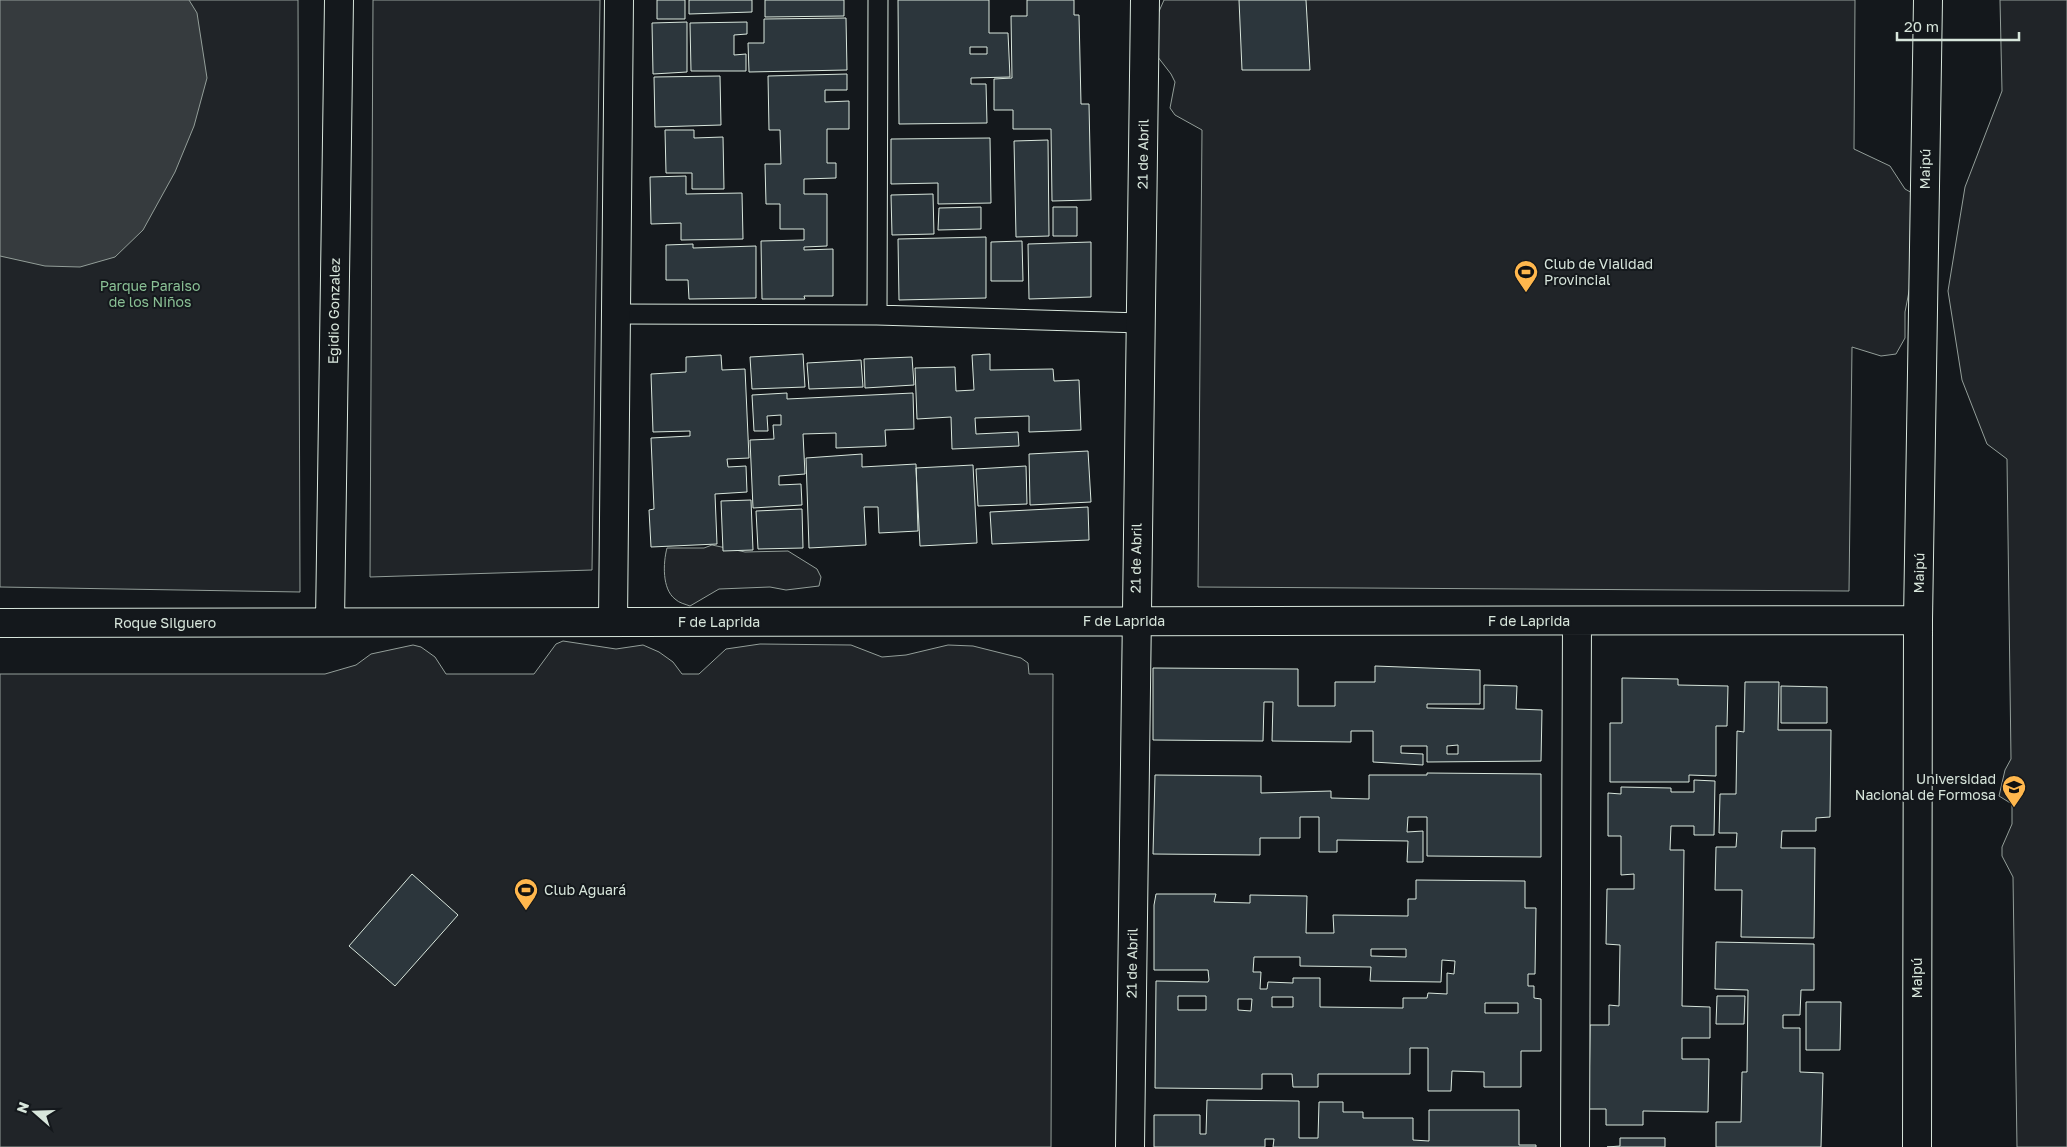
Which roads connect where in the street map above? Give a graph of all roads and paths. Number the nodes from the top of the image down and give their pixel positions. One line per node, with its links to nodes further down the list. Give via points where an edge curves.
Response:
1 (339, 0): 12 (street, Egidio Gonzalez)
2 (619, 0): 6 (street)
3 (878, 0): 7 (lane)
4 (1145, 0): 8 (street, 21 de Abril)
5 (1928, 0): 10 (street, Maipú)
6 (617, 314): 7 (lane); 13 (street)
7 (877, 315): 8 (lane)
8 (1141, 323): 11 (street, 21 de Abril)
9 (1577, 620): 10 (street, F de Laprida); 11 (street, F de Laprida); 16 (street)
10 (1918, 620): 17 (street, Maipú)
11 (1135, 621): 13 (street, F de Laprida); 15 (street, 21 de Abril)
12 (330, 622): 13 (street, F de Laprida); 14 (street, Roque Silguero)
13 (613, 622)
14 (0, 623)
15 (1130, 1147)
16 (1575, 1147)
17 (1917, 1147)

